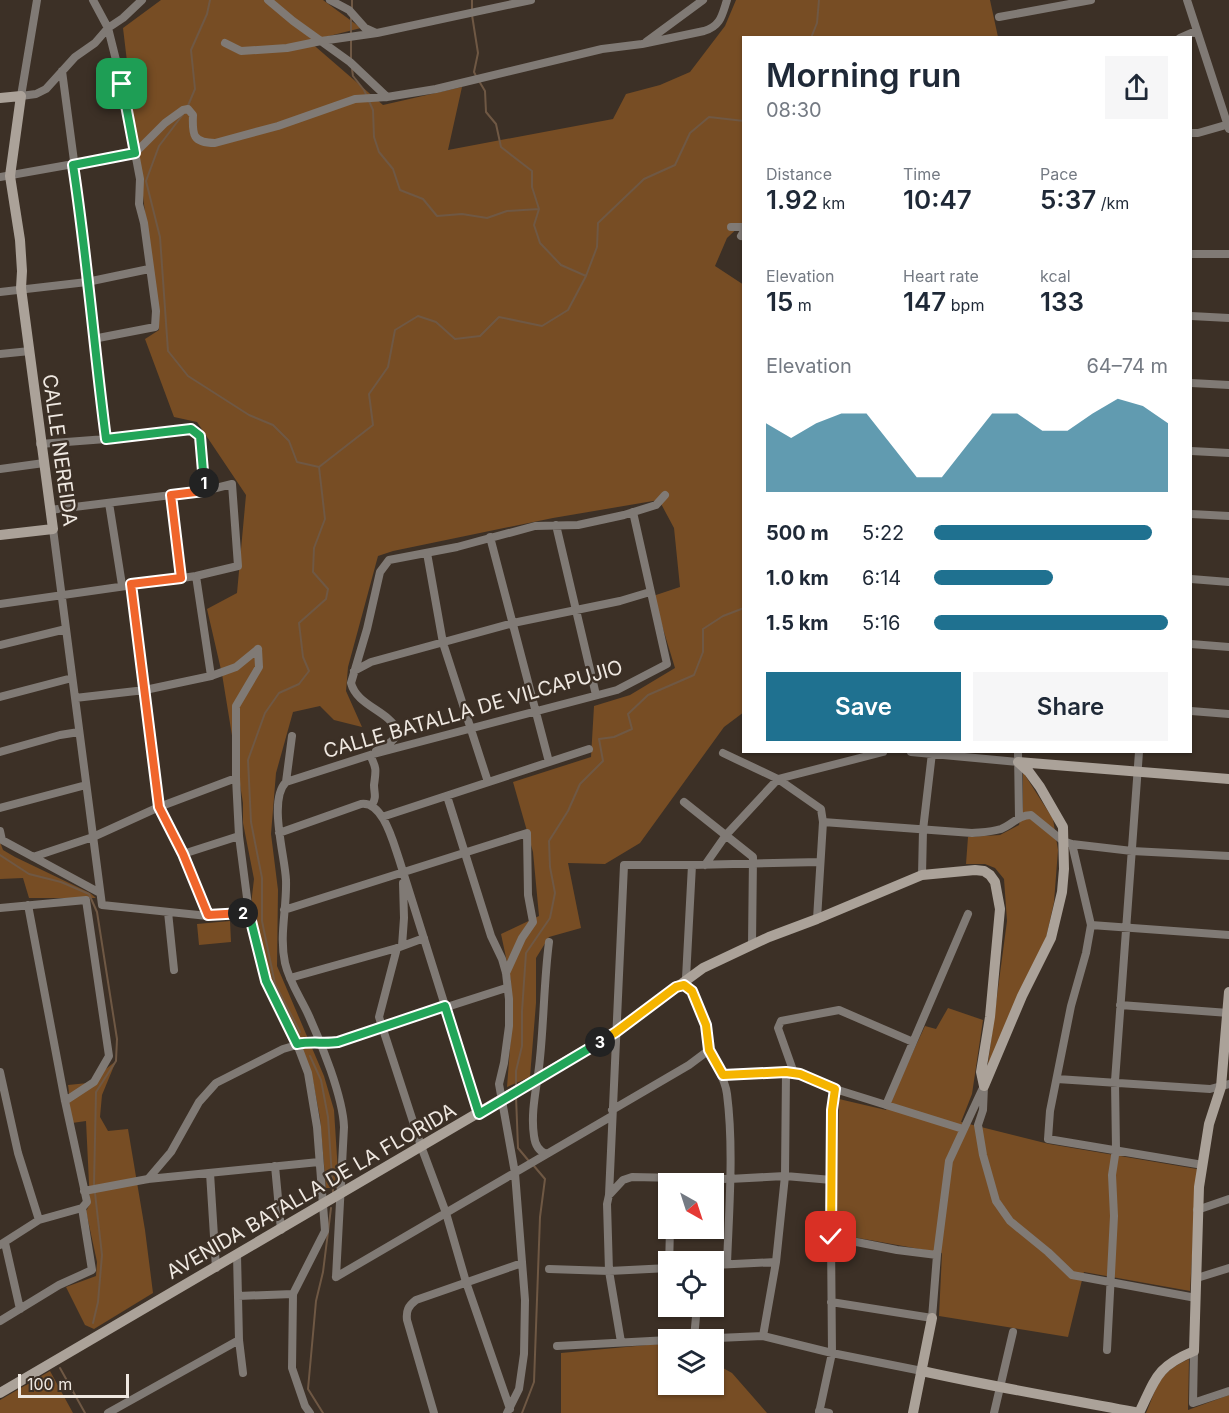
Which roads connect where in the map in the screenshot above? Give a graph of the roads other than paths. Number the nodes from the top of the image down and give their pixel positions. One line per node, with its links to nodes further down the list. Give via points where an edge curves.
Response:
1 (37, 0): 20 (street, CALLE NEREIDA)
2 (93, 0): 12 (street)
3 (142, 0): 12 (street)
4 (268, 0): 16 (street)
5 (330, 0): 14 (street)
6 (531, 0): 14 (street)
7 (703, 0): 18 (street)
8 (727, 0): 18 (street, via 719,24 713,28)
9 (1091, 0): 11 (street)
10 (1186, 0): 13 (street)
11 (999, 17)
12 (108, 28): 19 (street); 25 (street)
13 (1196, 31): 15 (street); 23 (street)
14 (377, 33): 16 (street)
15 (1185, 36)
16 (321, 41): 17 (street, via 251,52); 21 (street)
17 (225, 43)
18 (642, 44): 21 (street, via 602,49)
19 (62, 71): 20 (street, via 46,89); 26 (street)
20 (21, 96): 22 (street); 27 (street, CALLE NEREIDA)
21 (387, 97): 25 (street, via 355,99 215,143 205,143 194,135 193,116 188,109 165,123)
22 (0, 98)
23 (1228, 126): 24 (street)
24 (1192, 133)
25 (135, 153): 26 (street); 32 (street)
26 (73, 165): 27 (street); 33 (street)
27 (5, 176): 34 (street, CALLE NEREIDA, via 20,240)
28 (731, 227): 29 (street)
29 (742, 231)
30 (1192, 254): 31 (street)
31 (1229, 254)
32 (149, 269): 33 (street); 38 (street, via 155,327)
33 (87, 282): 34 (street); 38 (street)
34 (21, 288): 35 (street); 39 (street, CALLE NEREIDA)
35 (0, 292)
36 (1192, 316): 37 (street)
37 (1229, 318)
38 (93, 339): 43 (street)
39 (30, 351): 40 (street); 44 (street, CALLE NEREIDA)
40 (0, 354)
41 (1192, 383): 42 (street)
42 (1229, 385)
43 (106, 439): 44 (street); 49 (street, via 191,429 200,436)
44 (40, 444): 47 (street, CALLE NEREIDA)
45 (1192, 451): 46 (street)
46 (1229, 453)
47 (44, 463): 48 (street); 53 (street, CALLE NEREIDA)
48 (0, 469)
49 (204, 491): 50 (street); 62 (street, via 232,484 238,566)
50 (171, 495): 52 (street); 63 (street)
51 (666, 495): 54 (street, via 656,506)
52 (109, 503): 53 (street); 67 (street)
53 (50, 510): 58 (street, CALLE NEREIDA)
54 (633, 512): 57 (street, via 578,525); 68 (street)
55 (1192, 514): 56 (street)
56 (1229, 516)
57 (556, 525): 60 (street); 71 (street)
58 (53, 529): 59 (street); 69 (street, CALLE NEREIDA)
59 (0, 535)
60 (490, 537): 61 (street); 72 (street)
61 (427, 553): 74 (street); 78 (street, via 398,557 383,566)
62 (196, 576): 63 (street); 79 (street)
63 (181, 578): 66 (street)
64 (1192, 579): 65 (street)
65 (1229, 582)
66 (131, 584): 67 (street); 81 (street)
67 (122, 585): 69 (street)
68 (650, 592): 71 (street); 82 (street, CALLE BATALLA DE VILCAPUJIO, via 667,664 616,690)
69 (61, 594): 70 (street); 73 (street, CALLE NEREIDA)
70 (0, 604)
71 (576, 611): 72 (street); 82 (street)
72 (513, 624): 74 (street); 85 (street)
73 (66, 629): 76 (street); 80 (street, CALLE NEREIDA)
74 (443, 643): 78 (street, via 370,662); 88 (street)
75 (1192, 644): 77 (street)
76 (0, 645)
77 (1229, 647)
78 (353, 672): 97 (street, via 351,683 356,694 393,722 398,731 392,741)
79 (211, 676): 81 (street); 101 (street, via 236,667 258,649 259,667 236,706)
80 (72, 678): 83 (street); 84 (street, CALLE NEREIDA)
81 (145, 690): 84 (street); 110 (street)
82 (596, 695): 85 (street, CALLE BATALLA DE VILCAPUJIO)
83 (0, 697)
84 (75, 698): 89 (street, CALLE NEREIDA)
85 (536, 711): 88 (street, CALLE BATALLA DE VILCAPUJIO); 99 (street)
86 (1192, 711): 87 (street)
87 (1229, 714)
88 (470, 727): 97 (street, CALLE BATALLA DE VILCAPUJIO); 105 (street)
89 (79, 732): 92 (street); 106 (street, CALLE NEREIDA)
90 (292, 736): 104 (street)
91 (589, 749): 99 (street)
92 (0, 752)
93 (723, 753): 102 (street)
94 (879, 753): 102 (street)
95 (932, 753): 98 (street); 115 (street)
96 (1139, 753): 100 (street)
97 (370, 755): 104 (street, CALLE BATALLA DE VILCAPUJIO); 109 (street, via 377,771)
98 (1018, 757): 100 (street); 113 (street); 121 (street, via 1040,787 1063,827)
99 (549, 762): 105 (street)
100 (1137, 773): 103 (street); 122 (street)
101 (236, 778): 110 (street); 119 (street)
102 (778, 779): 114 (street, via 822,809); 118 (street)
103 (1229, 779)
104 (286, 782): 117 (street, via 279,793)
105 (488, 782): 107 (street)
106 (86, 785): 111 (street); 120 (street, CALLE NEREIDA)
107 (447, 796): 112 (street); 123 (street)
108 (684, 802): 118 (street)
109 (372, 805): 112 (street); 117 (street, via 361,804)
110 (159, 807): 120 (street); 124 (street)
111 (0, 808)
112 (382, 817): 131 (street)
113 (1019, 818): 115 (street, via 988,832); 121 (street, via 1031,815)
114 (823, 822): 115 (street); 127 (street)
115 (923, 830): 132 (street)
116 (0, 831): 126 (street, via 2,840)
117 (279, 832): 136 (street, via 286,881)
118 (726, 835): 128 (street, via 753,857); 129 (street)
119 (239, 836): 124 (street); 138 (street)
120 (93, 837): 126 (street); 133 (street, CALLE NEREIDA)
121 (1067, 842): 122 (street); 142 (street); 172 (street, via 1062,892 1051,938)
122 (1132, 851): 125 (street); 143 (street)
123 (466, 853): 131 (street); 150 (street); 150 (street, via 527,833 528,895 533,922)
124 (183, 854): 140 (street)
125 (1229, 856)
126 (33, 857): 133 (street)
127 (820, 862): 128 (street); 141 (street)
128 (754, 863): 129 (street); 147 (street)
129 (705, 865): 130 (street)
130 (692, 866): 152 (street); 160 (street, via 624,865)
131 (402, 873): 136 (street); 145 (street); 148 (street, via 404,918)
132 (922, 875): 141 (street, AVENIDA BATALLA DE LA FLORIDA); 172 (street, AVENIDA BATALLA DE LA FLORIDA, via 975,870 984,871 995,882 1000,909 981,1072)
133 (100, 893): 137 (street, CALLE NEREIDA, via 102,905)
134 (28, 905): 135 (street); 174 (street); 174 (street, via 86,900 109,1056 94,1082)
135 (0, 908)
136 (284, 910): 151 (street, via 283,947)
137 (168, 912): 140 (street); 149 (street)
138 (249, 913): 140 (street); 163 (street, via 266,981)
139 (968, 914): 161 (street)
140 (208, 915)
141 (817, 919): 147 (street, AVENIDA BATALLA DE LA FLORIDA)
142 (1091, 925): 143 (street); 168 (street)
143 (1126, 927): 144 (street); 156 (street)
144 (1229, 935)
145 (424, 938): 148 (street); 157 (street)
146 (549, 942): 169 (street)
147 (752, 944): 152 (street, AVENIDA BATALLA DE LA FLORIDA)
148 (399, 947): 151 (street); 159 (street, via 379,1017)
149 (174, 970)
150 (506, 973): 154 (street)
151 (290, 978): 162 (street)
152 (686, 978): 153 (street, AVENIDA BATALLA DE LA FLORIDA)
153 (676, 987): 160 (street, AVENIDA BATALLA DE LA FLORIDA); 164 (street, via 684,985 692,991 706,1025)
154 (506, 988): 157 (street); 175 (street, via 510,1010 499,1084)
155 (1229, 992): 158 (street)
156 (1120, 1005): 158 (street); 170 (street)
157 (445, 1006): 159 (street); 178 (street)
158 (1228, 1013): 171 (street)
159 (382, 1026): 162 (street, via 338,1042); 180 (street)
160 (616, 1032): 169 (street, AVENIDA BATALLA DE LA FLORIDA); 177 (street)
161 (914, 1042): 166 (street, via 839,1010 781,1021 778,1028); 176 (street)
162 (319, 1043): 163 (street); 195 (street, via 342,1107)
163 (297, 1044): 183 (street, via 308,1073); 189 (street, via 216,1083 199,1102 171,1152)
164 (709, 1050): 167 (street); 177 (street)
165 (0, 1072): 202 (street, via 18,1153)
166 (790, 1073): 167 (street); 173 (street); 188 (street)
167 (723, 1075): 191 (street, via 727,1092)
168 (1057, 1078): 170 (street); 181 (street, via 1048,1139)
169 (536, 1081): 175 (street, AVENIDA BATALLA DE LA FLORIDA); 182 (street, via 534,1138)
170 (1115, 1082): 171 (street, via 1210,1089); 181 (street)
171 (1225, 1085): 184 (street, via 1209,1124)
172 (984, 1086): 179 (street); 219 (street, AVENIDA BATALLA DE LA FLORIDA, via 979,1135 996,1201 1010,1221 1072,1275)
173 (835, 1089): 176 (street); 193 (street)
174 (65, 1101): 194 (street)
175 (501, 1101): 178 (street, AVENIDA BATALLA DE LA FLORIDA); 187 (street)
176 (886, 1105): 179 (street)
177 (612, 1113): 182 (street); 196 (street)
178 (479, 1114): 180 (street, AVENIDA BATALLA DE LA FLORIDA)
179 (963, 1130): 207 (street, via 949,1161)
180 (422, 1146): 195 (street, AVENIDA BATALLA DE LA FLORIDA); 201 (street)
181 (1116, 1149): 184 (street); 219 (street)
182 (546, 1154): 187 (street)
183 (319, 1162): 185 (street); 198 (street)
184 (1203, 1165): 200 (street)
185 (275, 1166): 186 (street); 203 (street)
186 (210, 1173): 189 (street); 212 (street)
187 (515, 1173): 201 (street); 209 (street)
188 (785, 1176): 191 (street); 193 (street); 208 (street)
189 (148, 1179): 194 (street)
190 (724, 1179): 191 (street)
191 (729, 1179): 211 (street)
192 (658, 1180): 196 (street, via 632,1177 623,1180)
193 (832, 1180): 204 (street)
194 (84, 1191): 199 (street, via 87,1202)
195 (341, 1195): 198 (street, AVENIDA BATALLA DE LA FLORIDA); 201 (street, via 336,1277)
196 (609, 1195): 216 (street)
197 (1229, 1199): 200 (street)
198 (322, 1206): 203 (street, AVENIDA BATALLA DE LA FLORIDA); 220 (street, via 325,1232)
199 (82, 1208): 202 (street); 224 (street, via 92,1270)
200 (1197, 1210): 217 (street)
201 (446, 1213): 218 (street)
202 (39, 1220): 205 (street)
203 (281, 1230): 206 (street, AVENIDA BATALLA DE LA FLORIDA)
204 (831, 1237): 207 (street); 223 (street)
205 (2, 1244): 224 (street)
206 (237, 1255): 212 (street, AVENIDA BATALLA DE LA FLORIDA); 221 (street)
207 (937, 1255): 225 (street)
208 (776, 1262): 211 (street); 228 (street)
209 (522, 1263): 218 (street); 242 (street, via 524,1354 519,1389)
210 (724, 1264): 211 (street)
211 (727, 1264)
212 (216, 1268): 241 (street, AVENIDA BATALLA DE LA FLORIDA)
213 (1229, 1268): 217 (street)
214 (549, 1269): 216 (street)
215 (658, 1269): 216 (street)
216 (609, 1271): 232 (street)
217 (1197, 1278): 222 (street)
218 (465, 1282): 242 (street); 246 (street, via 416,1300 406,1312)
219 (1110, 1282): 222 (street); 234 (street)
220 (293, 1294): 221 (street); 245 (street, via 292,1368)
221 (238, 1296): 230 (street)
222 (1196, 1298): 235 (street)
223 (831, 1302): 225 (street); 236 (street)
224 (20, 1309): 226 (street)
225 (932, 1318): 237 (street)
226 (0, 1321)
227 (1013, 1332): 239 (street)
228 (763, 1336): 229 (street); 236 (street)
229 (724, 1337)
230 (239, 1340): 238 (street); 244 (street)
231 (658, 1340): 232 (street)
232 (621, 1342): 233 (street)
233 (557, 1346)
234 (1107, 1350)
235 (1194, 1351): 240 (street, via 1193,1403); 250 (street, via 1173,1360 1159,1372)
236 (832, 1353): 237 (street); 243 (street)
237 (922, 1371): 239 (street); 248 (street)
238 (243, 1373)
239 (999, 1388): 249 (street); 250 (street)
240 (1229, 1391)
241 (0, 1394)
242 (508, 1411)
243 (819, 1412): 247 (street)
244 (108, 1413)
245 (310, 1413)
246 (434, 1413)
247 (828, 1413)
248 (913, 1413)
249 (994, 1413)
250 (1138, 1413)

